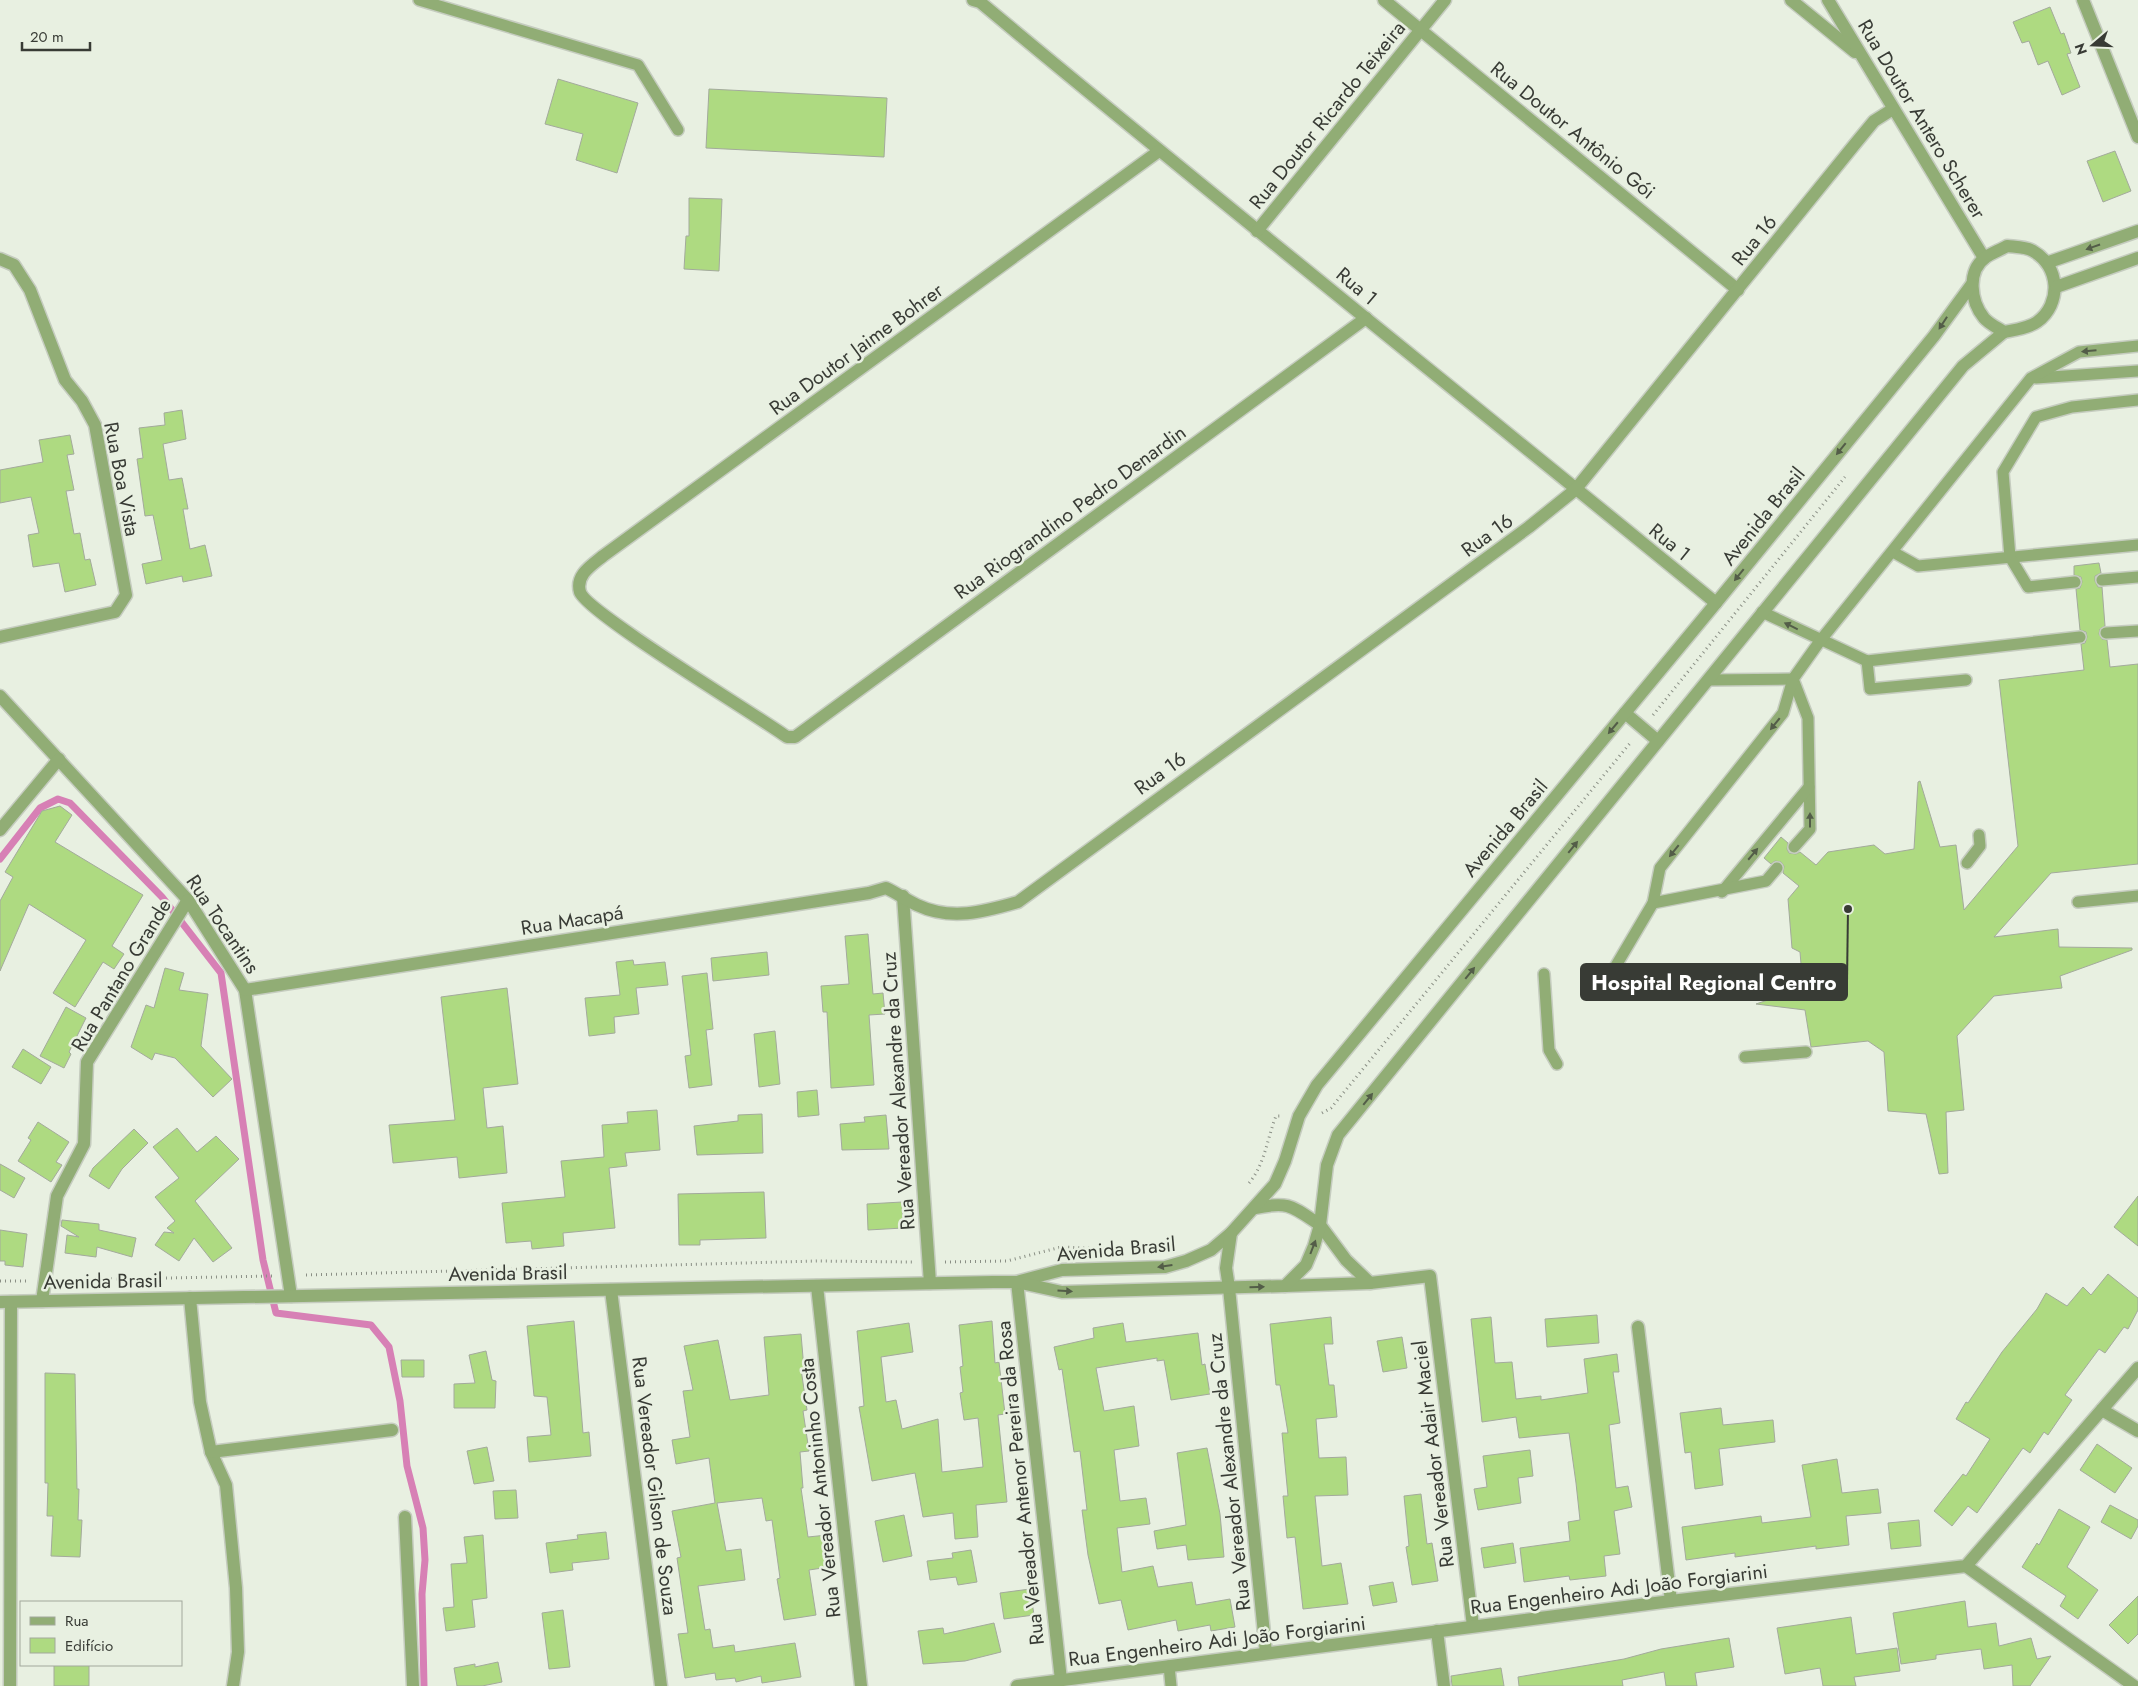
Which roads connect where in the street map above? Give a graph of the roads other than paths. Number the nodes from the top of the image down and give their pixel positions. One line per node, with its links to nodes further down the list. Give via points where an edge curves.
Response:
1 (419, 0): 11 (lane, via 638,65)
2 (973, 0): 13 (street, Rua 1, via 980,2)
3 (1384, 0): 8 (street, Rua Doutor Antônio Gói)
4 (1445, 0): 8 (street, Rua Doutor Ricardo Teixeira)
5 (1791, 0): 9 (street)
6 (1828, 0): 9 (street, Rua Doutor Antero Scherer)
7 (2082, 0): 12 (street)
8 (1420, 30): 14 (street, Rua Doutor Ricardo Teixeira); 22 (street, Rua Doutor Antônio Gói)
9 (1862, 58): 10 (street, Rua Doutor Antero Scherer)
10 (1893, 109): 16 (street, Rua Doutor Antero Scherer); 22 (street, Rua 16, via 1874,122 1855,144)
11 (678, 130)
12 (2138, 137)
13 (1159, 151): 14 (street, Rua 1); 49 (street, Rua Doutor Jaime Bohrer, via 603,556 586,570 579,581 580,593 588,603 620,627 787,737)
14 (1257, 231): 23 (street, Rua 1)
15 (2138, 231): 19 (street, one-way to 19)
16 (1984, 258): 19 (street, via 2007,246 2032,250); 20 (street, Avenida Brasil)
17 (2138, 258): 21 (street)
18 (0, 259): 40 (street, Rua Boa Vista, via 14,265 30,290 65,380 82,401 94,425 126,595 115,612)
19 (2049, 262): 21 (street)
20 (1972, 284): 24 (street, via 1974,301 1985,319); 36 (street, Avenida Brasil, one-way to 36, via 1934,336)
21 (2056, 287): 24 (street, via 2051,307 2037,323)
22 (1738, 290): 29 (street, Rua 16)
23 (1366, 318): 29 (street, Rua 1); 49 (street, Rua Riograndino Pedro Denardin)
24 (2004, 332): 37 (street, via 1963,366)
25 (2138, 346): 27 (lane, one-way to 27, via 2079,352)
26 (2138, 371): 27 (lane)
27 (2031, 378): 31 (lane)
28 (2138, 400): 32 (lane, via 2053,411 2036,417 2003,472)
29 (1576, 490): 36 (street, Rua 1); 59 (street, Rua 16, via 1018,902 986,912 954,915 917,905)
30 (2138, 545): 32 (lane)
31 (1893, 552): 32 (lane, via 1918,566); 42 (lane)
32 (2010, 557): 35 (lane, via 2028,587)
33 (2138, 577): 34 (lane)
34 (2102, 580)
35 (2075, 582)
36 (1716, 603): 48 (street, Avenida Brasil)
37 (1762, 612): 42 (lane, one-way to 37); 45 (street)
38 (2138, 630): 39 (lane)
39 (2106, 634)
40 (0, 637)
41 (2080, 637): 43 (lane)
42 (1820, 641): 43 (lane); 44 (lane)
43 (1867, 661): 46 (lane, via 1870,689)
44 (1793, 679): 45 (lane); 52 (lane, via 1808,718); 63 (lane, one-way to 63, via 1783,713 1660,868)
45 (1709, 680): 50 (street)
46 (1966, 680)
47 (0, 696): 51 (street, Rua Tocantins)
48 (1625, 713): 50 (street); 70 (street, Avenida Brasil, one-way to 70, via 1317,1084 1299,1116 1275,1184)
49 (795, 737)
50 (1658, 742): 71 (street, one-way to 50, via 1327,1165 1338,1135)
51 (59, 760): 53 (street); 61 (street, Rua Tocantins)
52 (1809, 787): 55 (lane, one-way to 52, via 1810,829); 58 (lane, one-way to 52)
53 (0, 830)
54 (1979, 836): 56 (lane, via 1980,846)
55 (1794, 848)
56 (1967, 864)
57 (1777, 868): 58 (lane, via 1766,881)
58 (1722, 892): 63 (lane)
59 (903, 896): 66 (street, Rua Macapá, via 886,888); 75 (street, Rua Vereador Alexandre da Cruz)
60 (2138, 896): 62 (lane)
61 (188, 900): 66 (street, Rua Tocantins); 83 (street, Rua Pantano Grande, via 87,1062 84,1144 57,1196)
62 (2078, 902)
63 (1653, 903): 64 (lane)
64 (1614, 970)
65 (1544, 974): 69 (lane, via 1548,1050)
66 (245, 990): 81 (street, Rua Tocantins)
67 (1806, 1052): 68 (lane)
68 (1745, 1057)
69 (1557, 1064)
70 (1255, 1208): 71 (street, via 1278,1203 1292,1206); 72 (street, Avenida Brasil)
71 (1320, 1225): 76 (street, via 1346,1260); 78 (street, one-way to 71, via 1306,1265)
72 (1231, 1233): 74 (street, Avenida Brasil, one-way to 74, via 1210,1250 1165,1267 1062,1270); 79 (street, via 1226,1268)
73 (1430, 1276): 76 (street, Avenida Brasil); 94 (street, Rua Vereador Adair Maciel)
74 (1017, 1282): 75 (street, Avenida Brasil); 79 (street, Avenida Brasil, one-way to 79, via 1062,1292); 98 (street, Rua Vereador Antenor Pereira da Rosa)
75 (930, 1283): 77 (street, Avenida Brasil)
76 (1370, 1283): 78 (street, Avenida Brasil)
77 (817, 1286): 80 (street, Avenida Brasil); 103 (street, Rua Vereador Antoninho Costa)
78 (1285, 1286): 79 (street, Avenida Brasil, one-way to 78)
79 (1229, 1288): 96 (street, Rua Vereador Alexandre da Cruz)
80 (611, 1290): 81 (street, Avenida Brasil); 102 (street, Rua Vereador Gilson de Souza)
81 (291, 1296): 82 (street, Avenida Brasil)
82 (190, 1298): 83 (street, Avenida Brasil); 90 (street, via 200,1402)
83 (42, 1301): 84 (street, Avenida Brasil)
84 (5, 1302): 99 (street)
85 (1638, 1327): 93 (street)
86 (2138, 1368): 87 (street)
87 (2102, 1410): 89 (street); 92 (street)
88 (392, 1430): 90 (street)
89 (2138, 1431)
90 (211, 1452): 100 (street, via 226,1485 235,1578 238,1652)
91 (405, 1518): 101 (street)
92 (1966, 1566): 93 (street, Rua Engenheiro Adi João Forgiarini); 107 (street)
93 (1671, 1601): 94 (street, Rua Engenheiro Adi João Forgiarini)
94 (1473, 1626): 95 (street, Rua Engenheiro Adi João Forgiarini)
95 (1437, 1631): 96 (street, Rua Engenheiro Adi João Forgiarini); 106 (street)
96 (1266, 1653): 97 (street, Rua Engenheiro Adi João Forgiarini)
97 (1168, 1666): 98 (street, Rua Engenheiro Adi João Forgiarini); 105 (lane)
98 (1061, 1680): 104 (street, Rua Engenheiro Adi João Forgiarini)
99 (10, 1686)
100 (232, 1686)
101 (413, 1686)
102 (661, 1686)
103 (861, 1686)
104 (1017, 1686)
105 (1171, 1686)
106 (1444, 1686)
107 (2134, 1686)

